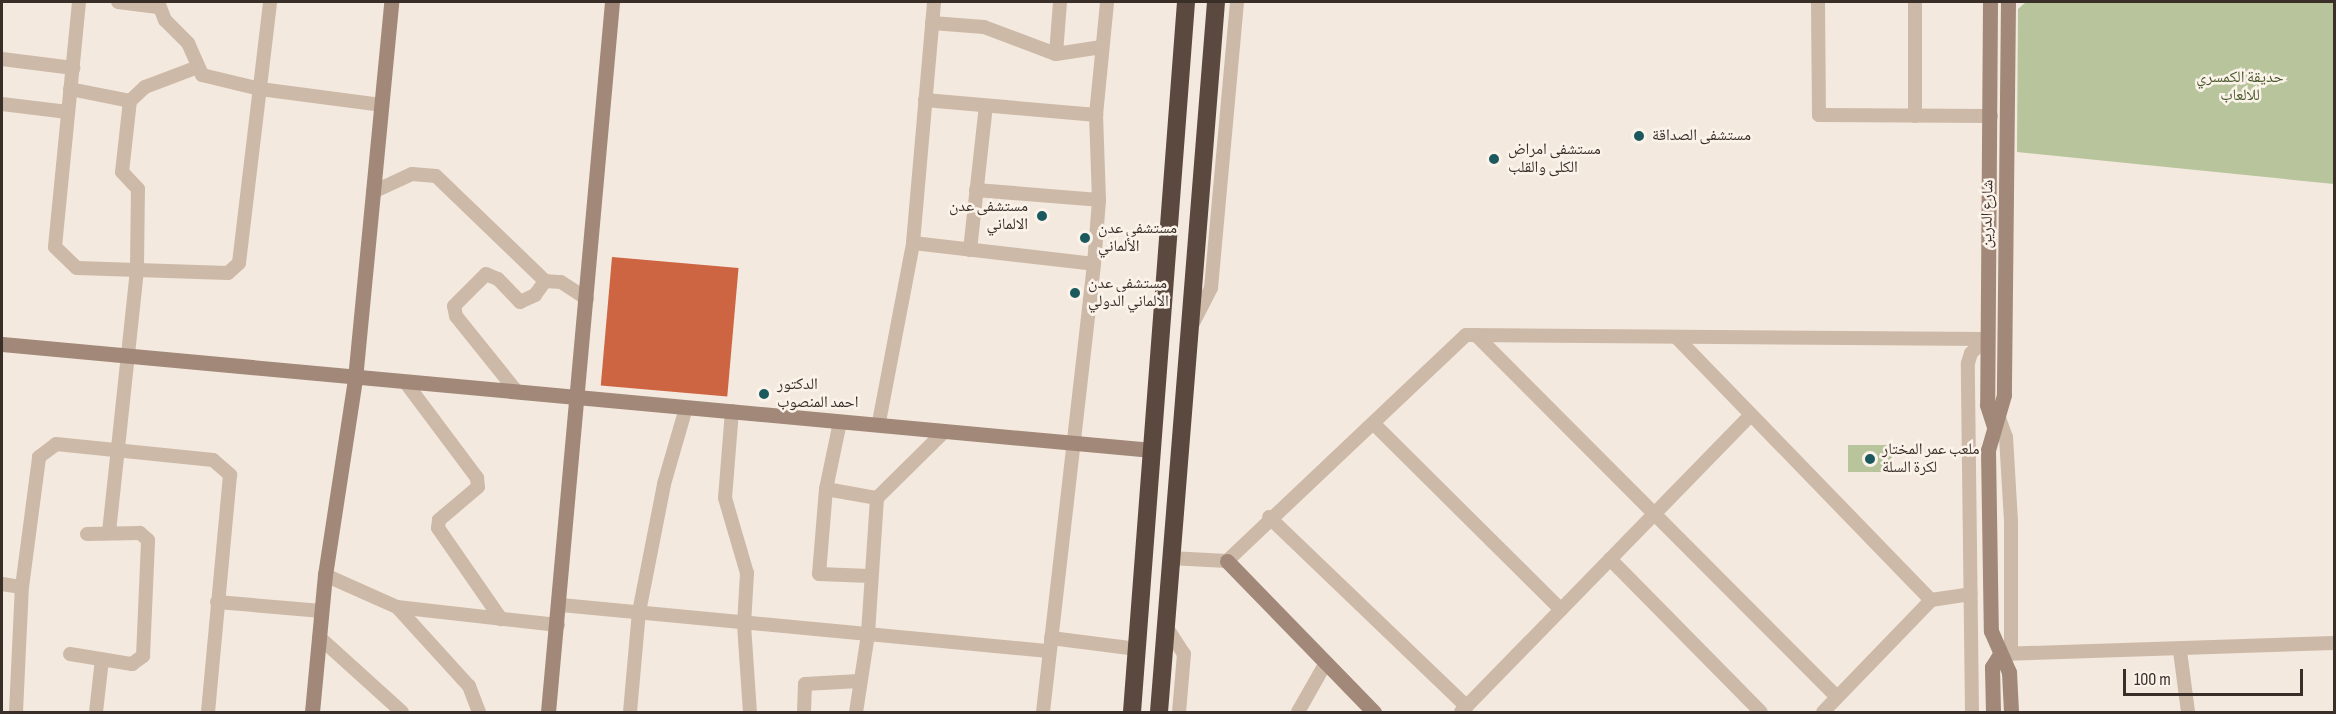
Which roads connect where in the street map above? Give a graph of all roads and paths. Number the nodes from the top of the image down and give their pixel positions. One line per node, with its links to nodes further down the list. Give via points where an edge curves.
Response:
1 (79, 2): 21 (street)
2 (118, 2): 16 (street)
3 (270, 2): 23 (street)
4 (391, 2): 28 (street)
5 (612, 2): 43 (street)
6 (934, 2): 17 (street)
7 (1060, 2): 19 (street)
8 (1107, 2): 18 (street)
9 (1186, 2): 64 (highway)
10 (1216, 2): 44 (highway)
11 (1237, 2): 44 (street, via 1211,288)
12 (1818, 2): 32 (street, via 1819,115)
13 (1915, 2): 32 (street)
14 (1990, 2): 33 (street, شارع الدرين)
15 (2008, 2): 34 (street, شارع الدرين)
16 (158, 4): 22 (street, via 188,42)
17 (932, 22): 19 (street, via 984,27); 25 (street)
18 (1101, 47): 19 (street); 31 (street)
19 (1056, 54)
20 (2, 59): 21 (street)
21 (73, 68): 24 (street)
22 (195, 68): 23 (street, via 202,75); 26 (street, via 145,87)
23 (260, 89): 28 (street); 41 (street, via 239,263 228,273)
24 (70, 90): 26 (street); 30 (street)
25 (925, 99): 29 (street); 38 (street)
26 (130, 101): 41 (street, via 122,172 138,189)
27 (2, 104): 30 (street)
28 (381, 105): 36 (street)
29 (986, 106): 31 (street); 35 (street)
30 (68, 112): 41 (street, via 55,247 77,268)
31 (1096, 115): 37 (street)
32 (1915, 116): 33 (street)
33 (1990, 116): 34 (street); 48 (street, شارع الدرين)
34 (2009, 116): 47 (street, شارع الدرين)
35 (976, 190): 37 (street); 39 (street)
36 (373, 192): 42 (street, via 412,174 436,176); 51 (street)
37 (1099, 201): 40 (street)
38 (913, 243): 39 (street); 59 (street)
39 (970, 250): 40 (street)
40 (1094, 264): 63 (street)
41 (136, 268): 50 (street)
42 (545, 281): 43 (street, via 561,282); 53 (street, via 535,295 520,302 498,279 486,274 454,306 456,316)
43 (587, 299): 54 (street)
44 (1188, 332): 72 (highway)
45 (1476, 335): 46 (street); 61 (street, via 1466,335); 68 (street)
46 (1676, 337): 48 (street); 57 (street)
47 (2003, 337): 48 (street); 60 (street, شارع الدرين, via 2004,395)
48 (1986, 339): 60 (street, شارع الدرين, via 1987,405); 79 (street, via 1971,353 1968,363)
49 (2, 344): 50 (street)
50 (124, 358): 51 (street); 65 (street)
51 (355, 379): 52 (street); 75 (street)
52 (406, 383): 53 (street); 87 (street, via 477,478 478,488 439,520 438,528)
53 (517, 392): 54 (street)
54 (579, 397): 55 (street); 82 (street)
55 (686, 408): 56 (street); 86 (street, via 664,484)
56 (732, 411): 58 (street); 89 (street, via 725,498 747,573)
57 (1750, 416): 68 (street); 80 (street)
58 (840, 422): 59 (street); 66 (street)
59 (879, 422): 62 (street)
60 (1997, 422): 97 (street, via 2006,437 2011,522); 97 (street, شارع الدرين, via 1988,450 1991,620)
61 (1375, 425): 69 (street); 84 (street)
62 (945, 431): 63 (street); 67 (street)
63 (1070, 445): 64 (street); 94 (street)
64 (1152, 450): 95 (highway)
65 (115, 453): 70 (street); 78 (street, via 56,444 39,457); 81 (street, via 213,460 230,475)
66 (826, 489): 67 (street); 76 (street, via 819,574)
67 (877, 498): 76 (street)
68 (1655, 511): 73 (street); 102 (street)
69 (1269, 517): 74 (street); 103 (street)
70 (109, 532): 71 (street); 99 (street, via 140,533 151,549 142,656 132,664)
71 (87, 534)
72 (1170, 558): 74 (street); 90 (highway)
73 (1610, 559): 84 (street); 121 (street)
74 (1227, 561): 100 (street)
75 (325, 575): 83 (street); 85 (street)
76 (869, 576): 91 (street)
77 (2, 584): 78 (street)
78 (22, 587): 105 (street)
79 (1971, 594): 80 (street); 123 (street)
80 (1931, 600): 102 (street)
81 (217, 602): 85 (street); 107 (street)
82 (561, 604): 86 (street); 88 (street)
83 (397, 607): 87 (street); 109 (street, via 469,686)
84 (1561, 610): 103 (street)
85 (322, 611): 92 (street)
86 (639, 612): 89 (street); 111 (street)
87 (501, 619): 88 (street)
88 (558, 625): 110 (street)
89 (744, 625): 91 (street); 112 (street)
90 (1167, 628): 117 (highway); 118 (street, via 1184,654)
91 (868, 634): 94 (street); 101 (street)
92 (319, 637): 104 (street); 108 (street)
93 (2334, 643): 96 (street)
94 (1050, 645): 95 (street); 115 (street)
95 (1137, 649): 116 (highway)
96 (2180, 651): 97 (street); 126 (street)
97 (2005, 653): 124 (street, via 1992,667); 125 (street, شارع الدرين)
98 (70, 654): 99 (street)
99 (102, 659): 106 (street)
100 (1324, 666): 119 (street); 120 (street)
101 (859, 681): 113 (street, via 805,684); 114 (street)
102 (1835, 694): 122 (street)
103 (1464, 710)
104 (396, 711)
105 (16, 712)
106 (96, 712)
107 (208, 712)
108 (312, 712)
109 (479, 712)
110 (548, 712)
111 (630, 712)
112 (750, 712)
113 (804, 712)
114 (856, 712)
115 (1043, 712)
116 (1132, 712)
117 (1159, 712)
118 (1179, 712)
119 (1298, 712)
120 (1374, 712)
121 (1761, 712)
122 (1823, 712)
123 (1972, 712)
124 (1993, 712)
125 (2011, 712)
126 (2188, 712)

